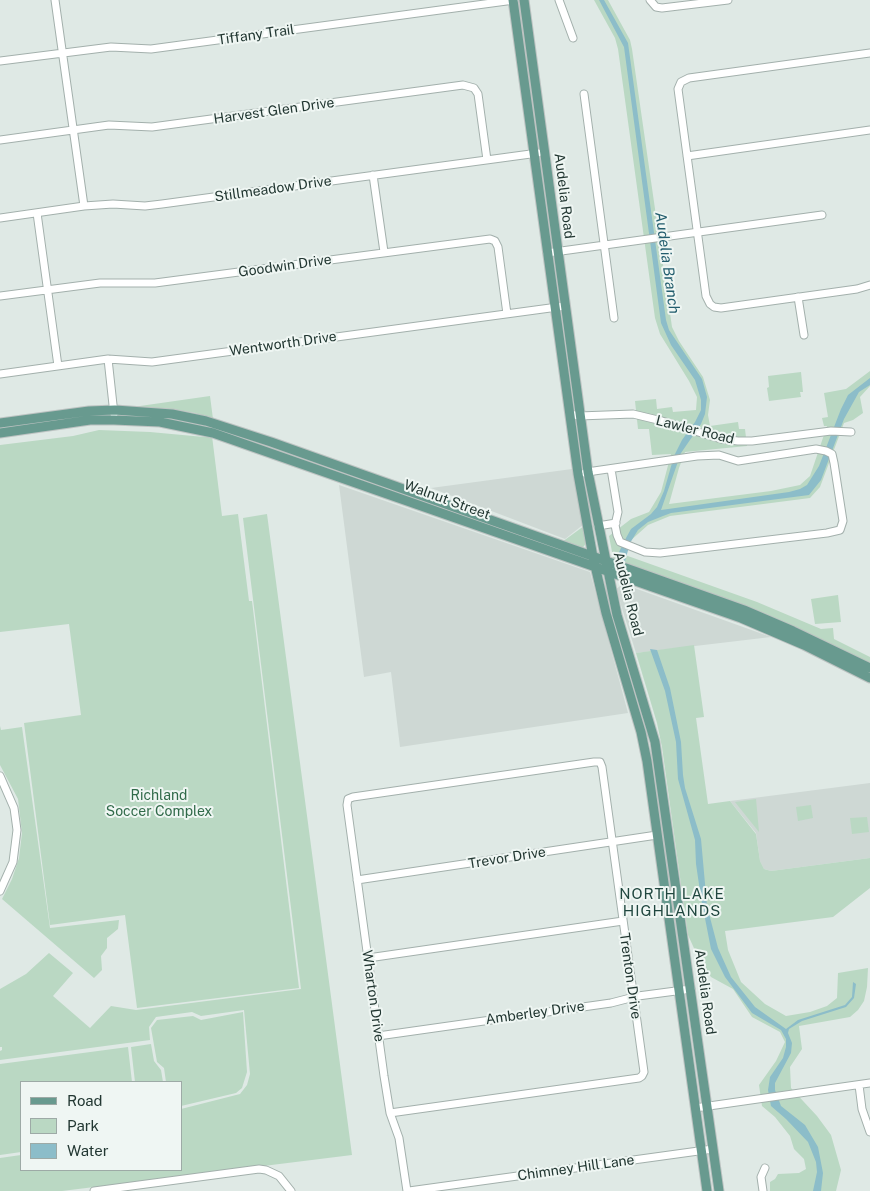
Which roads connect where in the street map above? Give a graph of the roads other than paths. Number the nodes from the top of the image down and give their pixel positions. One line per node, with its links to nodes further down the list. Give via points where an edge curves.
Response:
1 (55, 0): 10 (street)
2 (513, 0): 8 (street, Tiffany Trail); 18 (main road, Audelia Road)
3 (524, 0): 17 (main road, Audelia Road)
4 (559, 0): 9 (street)
5 (650, 0): 7 (street, via 656,8)
6 (728, 0): 7 (street)
7 (713, 1)
8 (466, 3): 10 (street, Tiffany Trail, via 152,49 111,46)
9 (573, 38)
10 (63, 53): 12 (street, Tiffany Trail); 14 (street)
11 (870, 53): 19 (street, via 690,78 681,82 678,88)
12 (0, 61)
13 (584, 94): 27 (street)
14 (74, 130): 16 (street, Harvest Glen Drive); 20 (street, Harvest Glen Drive, via 119,125 152,127 469,85 478,94); 22 (street)
15 (870, 130): 19 (street)
16 (0, 140)
17 (545, 152): 18 (street, Stillmeadow Drive); 29 (main road, Audelia Road)
18 (534, 154): 20 (street, Stillmeadow Drive); 30 (main road, Audelia Road)
19 (687, 156): 26 (street)
20 (487, 160): 21 (street, Stillmeadow Drive)
21 (373, 176): 22 (street, Stillmeadow Drive, via 145,206); 28 (street)
22 (84, 206): 23 (street, Stillmeadow Drive)
23 (37, 213): 25 (street, Stillmeadow Drive); 32 (street)
24 (822, 215): 26 (street)
25 (0, 218)
26 (698, 232): 27 (street); 34 (street, via 706,296 714,308)
27 (604, 245): 29 (street); 38 (street)
28 (384, 252): 32 (street, Goodwin Drive, via 155,283 100,283); 37 (street, Goodwin Drive, via 490,238 498,247)
29 (558, 252): 30 (street); 35 (main road, Audelia Road)
30 (547, 253): 36 (main road, Audelia Road)
31 (870, 285): 34 (street)
32 (48, 290): 33 (street, Goodwin Drive); 41 (street)
33 (0, 296)
34 (798, 297): 39 (street)
35 (565, 306): 36 (street, Wentworth Drive); 44 (main road, Audelia Road)
36 (555, 308): 37 (street, Wentworth Drive); 44 (main road, Audelia Road)
37 (506, 314): 40 (street, Wentworth Drive, via 152,362)
38 (614, 318)
39 (804, 335)
40 (108, 360): 41 (street, Wentworth Drive); 43 (street)
41 (58, 366): 42 (street, Wentworth Drive)
42 (0, 374)
43 (115, 410): 45 (street); 46 (main road, Walnut Street); 50 (main road, Walnut Street, via 190,417)
44 (574, 415): 47 (street, Lawler Road, via 633,414 721,439 752,442 831,431); 52 (main road, Audelia Road)
45 (114, 420): 48 (main road, Walnut Street, via 90,420); 49 (main road, Walnut Street, via 192,427)
46 (0, 423)
47 (851, 432)
48 (0, 433)
49 (238, 440): 50 (main road); 53 (main road, Walnut Street)
50 (271, 442): 53 (main road, Walnut Street)
51 (612, 469): 52 (street); 55 (street, via 618,512); 55 (street, via 685,458 719,456 738,461 826,451 833,458 843,521 840,530 660,553 645,552 622,543)
52 (583, 473): 56 (main road, Audelia Road); 57 (main road, Audelia Road)
53 (348, 475): 54 (main road, Walnut Street)
54 (435, 506): 57 (main road, Walnut Street); 59 (main road, Walnut Street)
55 (616, 523): 56 (street)
56 (598, 526): 58 (main road, Audelia Road)
57 (593, 557): 58 (main road, Walnut Street); 59 (main road, Audelia Road)
58 (606, 566): 59 (main road, Walnut Street); 60 (main road, Walnut Street, via 744,610); 61 (main road, Walnut Street, via 768,629); 62 (main road, Audelia Road)
59 (595, 567): 63 (main road, Audelia Road)
60 (870, 668)
61 (870, 678)
62 (644, 704): 63 (main road); 66 (main road, Audelia Road, via 655,742)
63 (634, 707): 67 (main road, Audelia Road, via 647,761)
64 (600, 762): 68 (street, Trenton Drive); 69 (street, Wharton Drive, via 348,799)
65 (0, 776): 70 (street, via 14,808 17,830 13,862)
66 (669, 834): 67 (main road); 72 (main road, Audelia Road)
67 (657, 835): 68 (street, Trevor Drive); 73 (main road, Audelia Road)
68 (613, 842): 69 (street, Trevor Drive); 71 (street, Trenton Drive)
69 (357, 880): 74 (street, Wharton Drive)
70 (0, 891)
71 (623, 921): 74 (street); 77 (street, Trenton Drive)
72 (685, 945): 73 (main road); 75 (main road, Audelia Road)
73 (673, 946): 76 (main road, Audelia Road)
74 (368, 958): 78 (street, Wharton Drive)
75 (691, 989): 76 (street, Amberley Drive); 81 (main road, Audelia Road)
76 (679, 990): 77 (street, Amberley Drive); 82 (main road, Audelia Road)
77 (633, 997): 78 (street, Amberley Drive); 83 (street, Trenton Drive, via 644,1072 638,1078)
78 (378, 1036): 83 (street, Wharton Drive)
79 (870, 1083): 80 (street)
80 (859, 1085): 81 (street); 84 (street, via 862,1109)
81 (707, 1106): 82 (street); 85 (main road, Audelia Road)
82 (695, 1108): 86 (main road, Audelia Road)
83 (390, 1113): 91 (street, Wharton Drive, via 400,1138)
84 (870, 1132)
85 (713, 1149): 86 (street, Chimney Hill Lane); 93 (main road, Audelia Road)
86 (701, 1150): 88 (street, Chimney Hill Lane); 92 (main road, Audelia Road)
87 (765, 1168): 94 (street, via 761,1176)
88 (453, 1188): 91 (street, Chimney Hill Lane)
89 (94, 1191): 90 (street, via 260,1169 279,1176)
90 (291, 1191)
91 (408, 1191)
92 (706, 1191)
93 (719, 1191)
94 (763, 1191)

